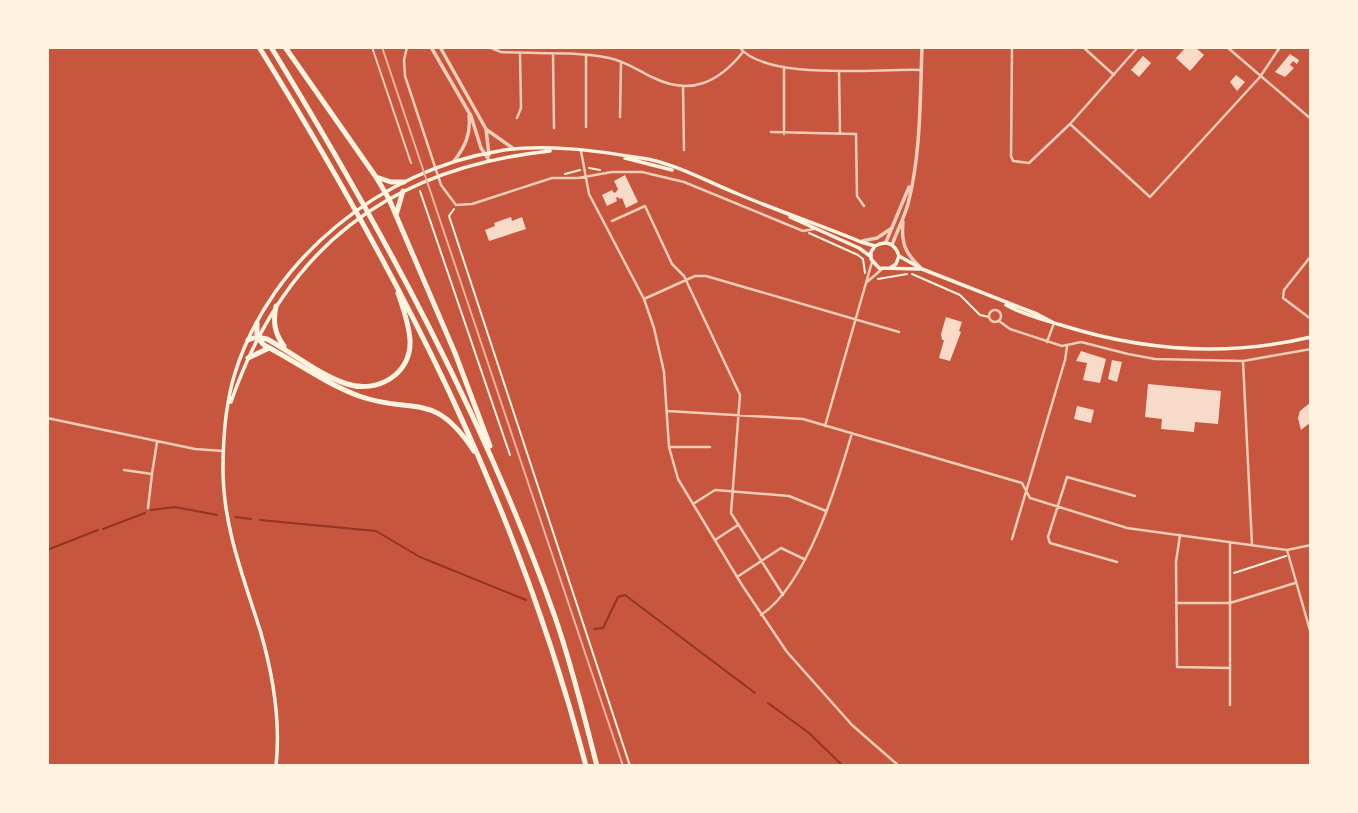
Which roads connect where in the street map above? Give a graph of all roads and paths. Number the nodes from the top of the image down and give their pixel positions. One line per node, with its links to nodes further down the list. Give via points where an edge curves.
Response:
1 (259, 47): 78 (highway)
2 (271, 47): 112 (highway, via 403,274)
3 (285, 47): 50 (highway)
4 (372, 47): 48 (lane)
5 (431, 47): 29 (street)
6 (440, 47): 36 (street)
7 (489, 47): 18 (street)
8 (543, 47): 19 (lane)
9 (740, 47): 17 (street)
10 (922, 47): 24 (street)
11 (1012, 47): 33 (street, via 1013,161 1033,161)
12 (1083, 47): 26 (street)
13 (1139, 47): 26 (street)
14 (1227, 47): 27 (street)
15 (1280, 47): 27 (street)
16 (408, 48): 57 (street, via 404,70 408,86 441,185)
17 (743, 52): 23 (street); 28 (street, via 716,78)
18 (520, 53): 19 (street); 31 (street)
19 (542, 54): 20 (street)
20 (553, 54): 21 (street); 35 (street)
21 (586, 56): 22 (street); 34 (street)
22 (621, 62): 28 (street, via 662,82); 30 (street)
23 (784, 67): 25 (street); 39 (street)
24 (921, 70): 25 (street); 49 (street)
25 (839, 71): 38 (street)
26 (1114, 75): 33 (street)
27 (1260, 77): 32 (street); 33 (street, via 1150,197)
28 (683, 86): 42 (street)
29 (468, 110): 45 (street); 47 (street, via 469,136)
30 (620, 117)
31 (517, 118)
32 (1311, 119)
33 (1070, 124)
34 (586, 127)
35 (554, 128)
36 (486, 129): 40 (street); 44 (street)
37 (771, 132): 39 (street)
38 (840, 133): 39 (street); 58 (street, via 856,134 857,196)
39 (784, 134)
40 (514, 149): 41 (main road); 44 (main road)
41 (563, 150): 43 (main road); 46 (main road)
42 (684, 150)
43 (582, 151): 51 (street); 59 (main road, via 645,158)
44 (490, 152): 45 (main road); 46 (street)
45 (484, 153): 46 (street); 47 (main road)
46 (489, 160): 54 (main road)
47 (454, 161): 52 (main road)
48 (411, 163)
49 (913, 175): 61 (street); 63 (street)
50 (376, 177): 52 (highway); 55 (highway)
51 (585, 177): 57 (street, via 541,181); 65 (street, via 624,171 666,176); 82 (street, via 589,194)
52 (404, 182): 55 (main road)
53 (420, 189): 111 (path)
54 (403, 191): 56 (main road); 60 (highway)
55 (385, 192): 56 (highway); 88 (main road, via 344,220 297,265)
56 (389, 199): 60 (highway); 83 (main road, via 316,256)
57 (456, 205): 148 (path, via 449,216)
58 (864, 206)
59 (779, 211): 64 (main road); 66 (main road)
60 (396, 215): 112 (highway, via 475,402)
61 (903, 219): 68 (street); 76 (street, via 903,244)
62 (612, 221): 79 (street, via 645,206 672,264)
63 (894, 227): 66 (street); 67 (street)
64 (814, 229): 65 (street); 70 (main road)
65 (805, 232): 77 (path, via 858,255)
66 (861, 242): 69 (main road)
67 (886, 242): 68 (main road); 69 (main road)
68 (892, 245): 71 (main road)
69 (874, 246): 70 (main road)
70 (870, 256): 73 (main road)
71 (898, 256): 75 (main road); 76 (main road)
72 (1311, 256): 85 (street, via 1284,290 1283,298)
73 (872, 262): 74 (main road); 81 (street)
74 (882, 269): 75 (main road); 81 (street)
75 (888, 269): 76 (main road)
76 (922, 269): 89 (main road)
77 (864, 272)
78 (394, 280): 98 (highway, via 410,348 402,369 393,377 375,386 350,385); 113 (highway)
79 (686, 280): 82 (street); 86 (street, via 706,276); 103 (street, via 740,395)
80 (874, 280): 84 (path, via 919,275 960,295 980,315)
81 (865, 285): 86 (street)
82 (644, 299): 102 (street, via 661,352)
83 (276, 306): 91 (main road); 98 (highway, via 275,332)
84 (989, 317): 87 (street); 87 (street, via 997,311)
85 (1311, 319)
86 (856, 320): 90 (street); 105 (street)
87 (999, 321): 94 (street)
88 (257, 323): 91 (highway); 93 (main road)
89 (1054, 323): 92 (main road, via 1140,344 1185,349 1244,348); 94 (street)
90 (899, 332)
91 (257, 337): 93 (highway); 96 (highway); 98 (highway); 99 (main road)
92 (1311, 337)
93 (248, 340): 101 (main road, via 234,376)
94 (1046, 342): 95 (street)
95 (1067, 347): 100 (street, via 1077,342 1155,359); 117 (street)
96 (269, 348): 99 (highway); 113 (highway, via 361,396 438,412 462,433)
97 (1311, 349): 100 (street)
98 (289, 351)
99 (248, 358): 101 (main road)
100 (1243, 361): 128 (street)
101 (228, 411): 110 (main road)
102 (667, 411): 103 (street); 108 (street)
103 (739, 416): 105 (street, via 803,419); 116 (street)
104 (47, 418): 107 (street)
105 (825, 426): 106 (street)
106 (852, 433): 117 (street, via 1022,483); 122 (street)
107 (157, 442): 110 (street); 115 (street)
108 (670, 447): 109 (street); 119 (street, via 678,479)
109 (710, 447)
110 (223, 452): 145 (main road, via 230,536 272,678)
111 (510, 455)
112 (493, 459): 147 (highway, via 556,621)
113 (484, 465): 146 (highway, via 554,651)
114 (124, 470): 115 (street)
115 (152, 474): 121 (street)
116 (733, 491): 119 (street, via 715,490); 122 (street, via 789,496); 123 (street, via 731,513)
117 (1026, 491): 120 (street, via 1030,498); 125 (street)
118 (1135, 496): 120 (street, via 1067,477)
119 (692, 504): 126 (street)
120 (1057, 506): 124 (street, via 1126,527); 134 (street, via 1048,541)
121 (148, 508)
122 (826, 511): 132 (street)
123 (738, 525): 126 (street); 133 (street)
124 (1180, 535): 127 (street); 139 (street)
125 (1012, 539)
126 (715, 540): 136 (street)
127 (1230, 542): 128 (street); 135 (street)
128 (1252, 545): 130 (street)
129 (1311, 545): 130 (street)
130 (1287, 550): 131 (street)
131 (1287, 556): 135 (path); 137 (street)
132 (804, 559): 133 (street, via 781,548); 138 (street)
133 (761, 562): 136 (street); 138 (street)
134 (1116, 562)
135 (1229, 575): 140 (street)
136 (737, 577): 141 (street)
137 (1295, 583): 140 (street); 142 (street)
138 (783, 595): 141 (street)
139 (1176, 603): 140 (street); 143 (street, via 1177,667)
140 (1230, 603): 143 (street)
141 (761, 615): 149 (street, via 790,657 852,725)
142 (1311, 634)
143 (1230, 668): 144 (street)
144 (1230, 705)
145 (276, 766)
146 (586, 766)
147 (597, 766)
148 (630, 766)
149 (899, 766)

